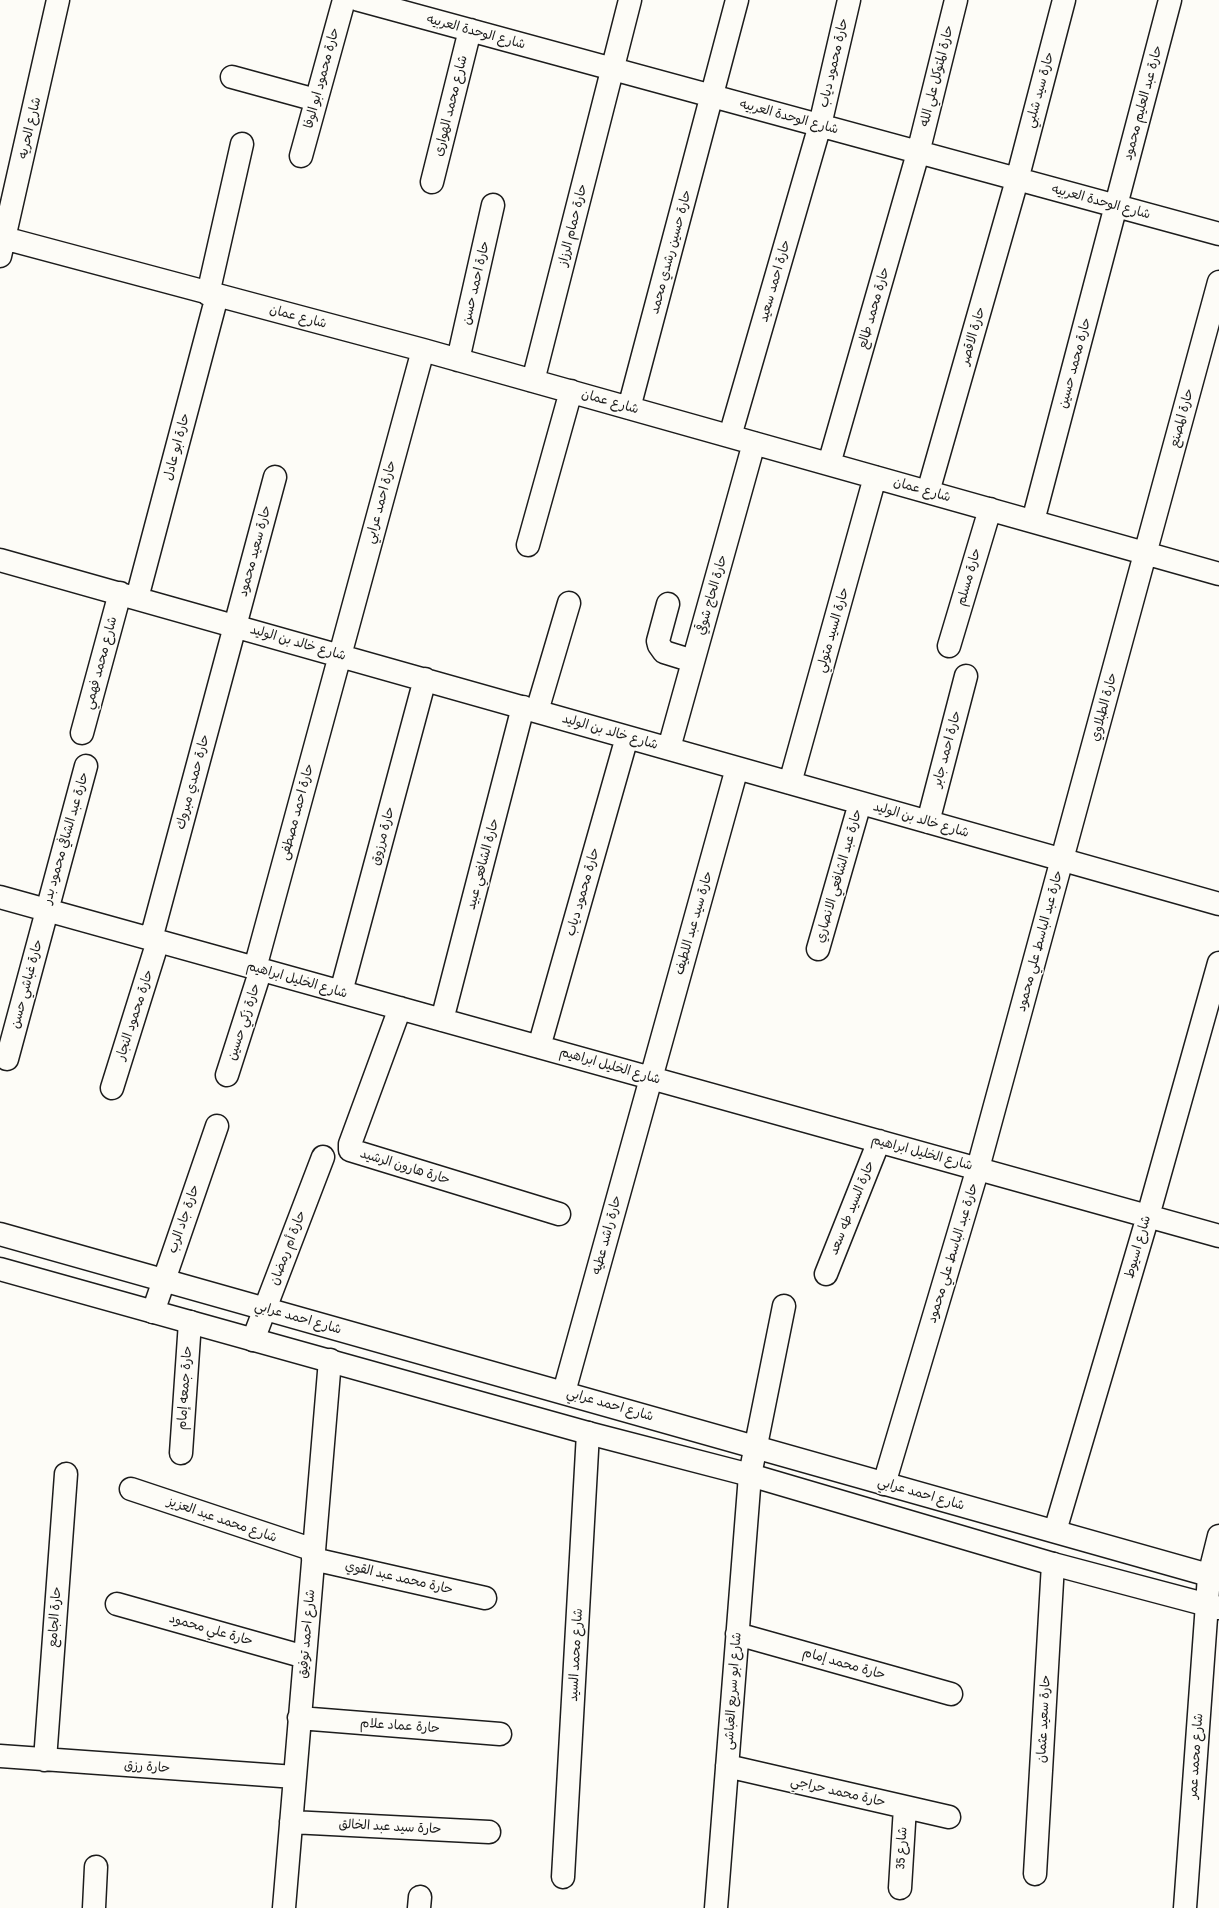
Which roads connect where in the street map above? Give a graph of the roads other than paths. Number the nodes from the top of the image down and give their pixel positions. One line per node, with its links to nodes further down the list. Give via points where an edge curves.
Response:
1 (58, 0): 25 (street, شارع الحريه)
2 (344, 0): 15 (street, حارة محمود ابو الوفا)
3 (359, 0): 10 (street, شارع الوحدة العربيه)
4 (630, 0): 12 (street, حارة حمام الرزاز)
5 (737, 0): 14 (street, حارة حسين رشدي محمد)
6 (849, 0): 16 (street, حارة محمود دياب)
7 (956, 0): 18 (street, حارة المتوكل علي الله)
8 (1064, 0): 20 (street, حارة سيد شلبي)
9 (1170, 0): 23 (street, حارة عبد العليم محمود)
10 (406, 6): 11 (street, شارع الوحدة العربيه)
11 (470, 30): 12 (street, شارع الوحدة العربيه); 21 (street, شارع محمد الهوارى)
12 (612, 69): 14 (street, شارع الوحدة العربيه); 30 (street, حارة حمام الرزاز)
13 (232, 77): 15 (street)
14 (712, 96): 16 (street, شارع الوحدة العربيه); 32 (street, حارة حسين رشدي محمد)
15 (316, 100): 19 (street, حارة محمود ابو الوفا)
16 (820, 126): 18 (street, شارع الوحدة العربيه); 33 (street, حارة احمد سعيد)
17 (242, 144): 27 (street, حارة ابو عادل)
18 (918, 152): 20 (street, شارع الوحدة العربيه); 35 (street, حارة محمد طالع)
19 (301, 156)
20 (1017, 180): 23 (street, شارع الوحدة العربيه); 38 (street, حارة الاقصر)
21 (432, 182)
22 (493, 205): 29 (street, حارة احمد حسن)
23 (1116, 206): 24 (street, شارع الوحدة العربيه); 40 (street, حارة محمد حسين)
24 (1219, 234)
25 (2, 244): 27 (street, شارع عمان)
26 (1219, 282): 42 (street, حارة المصنع)
27 (213, 295): 28 (street, شارع عمان); 45 (street, حارة ابو عادل)
28 (423, 350): 29 (street, شارع عمان); 50 (street, حارة احمد عرابي)
29 (458, 360): 30 (street, شارع عمان)
30 (533, 381): 31 (street, شارع عمان)
31 (571, 391): 32 (street, شارع عمان); 41 (street)
32 (629, 408): 33 (street, شارع عمان)
33 (730, 436): 34 (street, شارع عمان)
34 (754, 443): 35 (street, شارع عمان); 51 (street, حارة الحاج شوقي)
35 (830, 464): 37 (street, شارع عمان)
36 (275, 477): 48 (street, حارة سعيد محمود)
37 (876, 477): 38 (street, شارع عمان); 60 (street, حارة السيد متولي)
38 (928, 492): 39 (street, شارع عمان)
39 (990, 509): 40 (street, شارع عمان); 49 (street, حارة مسلم)
40 (1034, 521): 42 (street, شارع عمان)
41 (528, 545)
42 (1146, 554): 44 (street, شارع عمان); 63 (street, حارة الطبلاوي)
43 (0, 560): 45 (street, شارع خالد بن الوليد)
44 (1219, 574)
45 (129, 595): 48 (street, شارع خالد بن الوليد); 55 (street, شارع محمد فهمي)
46 (569, 603): 54 (street, حارة الشافعي عبيد)
47 (668, 604): 51 (street, via 659,645 664,652)
48 (236, 626): 50 (street, شارع خالد بن الوليد); 67 (street, حارة حمدي مبروك)
49 (949, 646)
50 (340, 655): 53 (street, شارع خالد بن الوليد); 70 (street, حارة احمد مصطفى)
51 (694, 661): 57 (street, حارة الحاج شوقي)
52 (966, 676): 62 (street, حارة احمد جابر)
53 (425, 680): 54 (street, شارع خالد بن الوليد); 71 (street, حارة مرزوق)
54 (530, 709): 56 (street, شارع خالد بن الوليد); 73 (street, حارة الشافعي عبيد)
55 (82, 733)
56 (627, 736): 57 (street, شارع خالد بن الوليد); 74 (street, حارة محمود دياب)
57 (669, 748): 59 (street, شارع خالد بن الوليد)
58 (86, 766): 66 (street, حارة عبد الشافي محمود بدر)
59 (737, 768): 60 (street, شارع خالد بن الوليد); 77 (street, حارة سيد عبد اللطيف)
60 (790, 783): 61 (street, شارع خالد بن الوليد)
61 (860, 803): 62 (street, شارع خالد بن الوليد); 68 (street, حارة عبد الشافعي الانصاري)
62 (928, 822): 63 (street, شارع خالد بن الوليد)
63 (1062, 860): 65 (street, شارع خالد بن الوليد); 82 (street, حارة عبد الباسط علي محمود)
64 (0, 897): 66 (street, شارع الخليل ابراهيم)
65 (1219, 904)
66 (46, 910): 67 (street, شارع الخليل ابراهيم); 75 (street, حارة غباشي حسن)
67 (154, 940): 70 (street, شارع الخليل ابراهيم); 78 (street, حارة محمود النجار)
68 (818, 949)
69 (1219, 964): 84 (street, شارع اسيوط)
70 (258, 969): 71 (street, شارع الخليل ابراهيم); 76 (street, حارة زكي حسين)
71 (341, 992): 72 (street, شارع الخليل ابراهيم)
72 (400, 1008): 73 (street, شارع الخليل ابراهيم); 83 (street, حارة هارون الرشيد, via 350,1150)
73 (442, 1020): 74 (street, شارع الخليل ابراهيم)
74 (539, 1046): 77 (street, شارع الخليل ابراهيم)
75 (7, 1059)
76 (227, 1075)
77 (651, 1078): 80 (street, شارع الخليل ابراهيم); 96 (street, حارة راشد عطيه)
78 (112, 1088)
79 (217, 1126): 89 (street, حارة جاد الرب)
80 (879, 1141): 82 (street, شارع الخليل ابراهيم); 88 (street, حارة السيد طه سعد)
81 (324, 1157): 91 (street, حارة أم رمضان)
82 (978, 1168): 84 (street, شارع الخليل ابراهيم); 102 (street, حارة عبد الباسط علي محمود)
83 (559, 1214)
84 (1148, 1216): 86 (street, شارع الخليل ابراهيم); 104 (street, شارع اسيوط)
85 (0, 1234): 89 (street, شارع احمد عرابي)
86 (1219, 1236)
87 (0, 1268): 92 (street)
88 (826, 1274)
89 (163, 1280): 91 (street, شارع احمد عرابي); 92 (street, حارة جاد الرب)
90 (784, 1306): 98 (street, شارع ابو سريع الغباشى)
91 (265, 1308): 94 (street, حارة أم رمضان); 96 (street, شارع احمد عرابي)
92 (153, 1312): 93 (street)
93 (190, 1322): 94 (street); 99 (street, حارة جمعه إمام)
94 (253, 1340): 95 (street)
95 (330, 1360): 97 (street); 106 (street, شارع احمد توفيق)
96 (564, 1392): 98 (street, شارع احمد عرابي)
97 (588, 1433): 101 (street); 127 (street, شارع محمد السيد)
98 (756, 1446): 101 (street, شارع ابو سريع الغباشى); 102 (street, شارع احمد عرابي)
99 (181, 1453)
100 (66, 1474): 118 (street, حارة الجامع)
101 (750, 1475): 107 (street); 112 (street, شارع ابو سريع الغباشى)
102 (884, 1484): 104 (street, شارع احمد عرابي)
103 (131, 1489): 106 (street, شارع محمد عبد العزيز)
104 (1055, 1531): 108 (street, شارع احمد عرابي)
105 (1219, 1536): 108 (street, شارع محمد عمر)
106 (313, 1555): 109 (street, حارة محمد عبد القوي); 113 (street, شارع احمد توفيق)
107 (1053, 1564): 111 (street); 126 (street, حارة سعيد عثمان)
108 (1214, 1577): 111 (street, شارع محمد عمر)
109 (485, 1598)
110 (117, 1604): 113 (street, حارة علي محمود)
111 (1213, 1606): 132 (street, شارع محمد عمر)
112 (737, 1634): 114 (street, حارة محمد إمام); 119 (street, شارع ابو سريع الغباشى)
113 (305, 1657): 115 (street, شارع احمد توفيق)
114 (951, 1694)
115 (300, 1718): 116 (street, حارة عماد علام); 120 (street, شارع احمد توفيق)
116 (500, 1734)
117 (0, 1756): 118 (street, حارة رزق)
118 (45, 1760): 120 (street, حارة رزق)
119 (727, 1766): 121 (street, حارة محمد حراجي); 131 (street, شارع ابو سريع الغباشى)
120 (295, 1777): 123 (street, شارع احمد توفيق)
121 (905, 1807): 122 (street, حارة محمد حراجي); 128 (street, شارع 35)
122 (949, 1817)
123 (291, 1822): 124 (street, حارة سيد عبد الخالق); 130 (street, شارع احمد توفيق)
124 (489, 1832)
125 (96, 1867): 129 (street)
126 (1035, 1874)
127 (563, 1877)
128 (900, 1888)
129 (94, 1908)
130 (284, 1908)
131 (716, 1908)
132 (1185, 1908)

